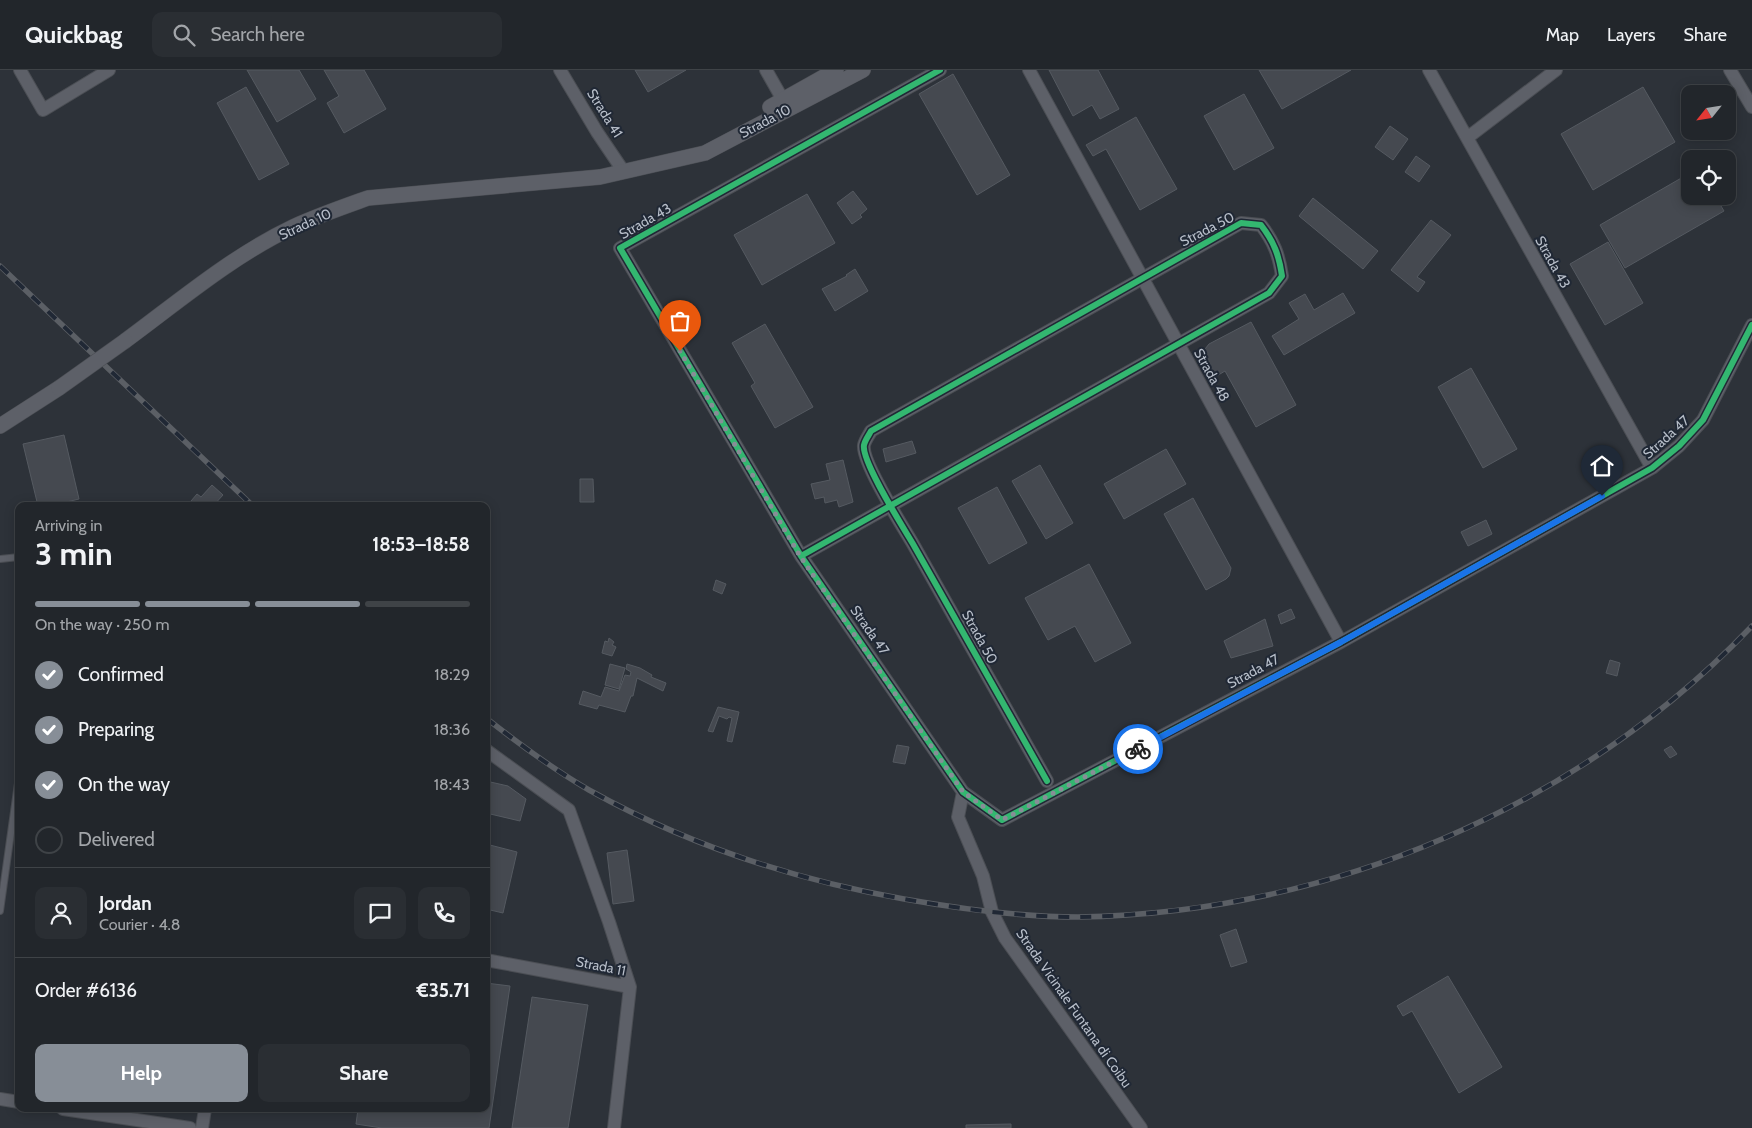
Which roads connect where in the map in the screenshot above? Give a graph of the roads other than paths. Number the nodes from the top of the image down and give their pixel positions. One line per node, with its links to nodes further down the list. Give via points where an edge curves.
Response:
1 (20, 70): 2 (street, via 43,110)
2 (109, 70)
3 (560, 70): 16 (street, Strada 41)
4 (766, 70): 12 (street)
5 (836, 70): 12 (street, Strada 10)
6 (863, 70): 15 (street, Strada 10, via 705,153)
7 (940, 70): 23 (street, Strada 43, via 620,248)
8 (1029, 70): 17 (street, Strada 48)
9 (1429, 70): 14 (street, Strada 43)
10 (1556, 70): 14 (street)
11 (1730, 70): 13 (street)
12 (784, 100): 15 (street, Strada 10)
13 (1752, 107)
14 (1467, 138): 21 (street, Strada 43)
15 (664, 163): 16 (street, Strada 10)
16 (624, 172): 20 (street, Strada 10, bridge, via 600,177 368,198 292,228 224,268)
17 (1143, 277): 19 (street, Strada 48); 19 (street, Strada 50, via 1241,223 1261,225 1274,243 1280,257 1282,276 1269,293); 22 (street, Strada 50, via 871,431 864,445 866,459)
18 (1752, 325): 21 (street, Strada 47, via 1702,420 1679,446)
19 (1178, 344): 22 (street, Strada 50); 26 (street, Strada 48)
20 (0, 426)
21 (1652, 468): 26 (street, Strada 47)
22 (891, 505): 23 (street, Strada 50); 28 (street, Strada 50)
23 (800, 556): 29 (street, Strada 47)
24 (15, 557): 25 (lane)
25 (0, 559)
26 (1341, 642): 29 (street, Strada 47, via 1002,820)
27 (490, 753): 33 (street, via 569,810)
28 (1047, 781)
29 (963, 792): 41 (street, Strada Vicinale Funtana di Coibu, via 958,817 983,876 992,912 1005,938)
30 (15, 804): 31 (lane)
31 (0, 911)
32 (490, 961): 33 (street, Strada 11)
33 (630, 987): 40 (street, Strada 11)
34 (0, 1099): 35 (street)
35 (15, 1101)
36 (83, 1112): 38 (street)
37 (205, 1112): 39 (street)
38 (190, 1128)
39 (202, 1128)
40 (614, 1128)
41 (1141, 1128)

